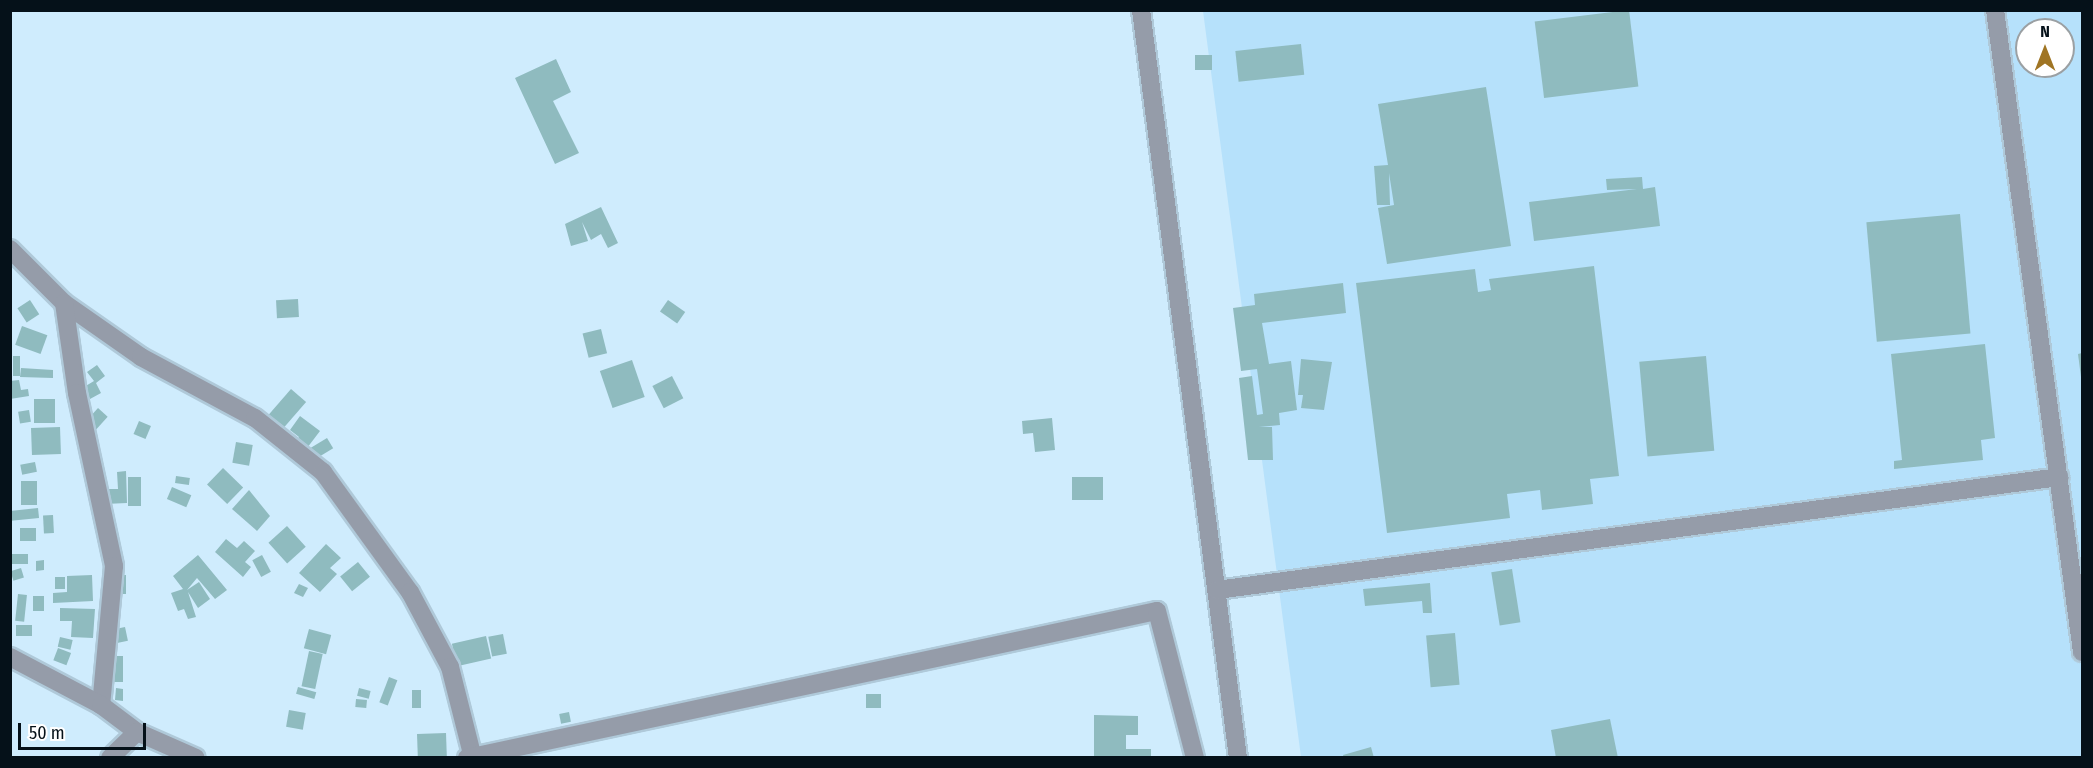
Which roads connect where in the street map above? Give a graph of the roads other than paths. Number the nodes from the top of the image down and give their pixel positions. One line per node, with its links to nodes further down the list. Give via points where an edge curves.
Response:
1 (1141, 10): 6 (street)
2 (1995, 10): 5 (street)
3 (10, 249): 4 (street)
4 (64, 303): 9 (street, via 77,393 114,566); 11 (street, via 141,357 255,418 323,472 410,592 450,667)
5 (2059, 477): 6 (street); 7 (street)
6 (1217, 590): 15 (street)
7 (2082, 652)
8 (11, 657): 9 (street)
9 (101, 705): 10 (street)
10 (137, 732): 12 (street); 13 (street)
11 (471, 757): 14 (street, via 1157,611)
12 (110, 758)
13 (196, 758)
14 (1195, 758)
15 (1238, 758)

